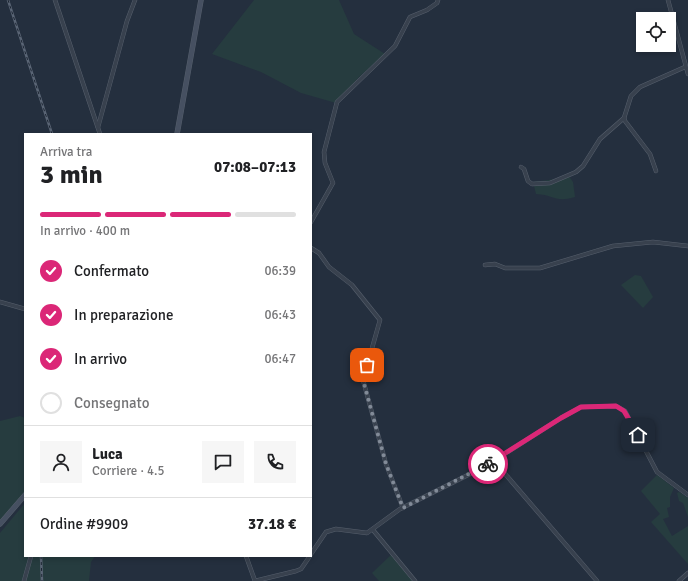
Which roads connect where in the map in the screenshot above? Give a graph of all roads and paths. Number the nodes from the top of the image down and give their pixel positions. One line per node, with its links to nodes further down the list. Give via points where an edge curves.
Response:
1 (55, 0): 9 (street)
2 (135, 0): 9 (street, via 127,20)
3 (201, 0): 11 (main road)
4 (438, 0): 14 (street, via 427,10 410,17 395,46 337,102 324,152 325,163 333,183)
5 (668, 0): 6 (street)
6 (685, 67): 7 (street); 8 (street, via 640,87 631,96)
7 (688, 74)
8 (624, 118): 12 (street, via 600,139 583,166 563,178 550,183 532,184); 13 (street, via 650,154)
9 (98, 128): 10 (street)
10 (100, 133)
11 (177, 133)
12 (522, 167)
13 (656, 171)
14 (312, 220)
15 (688, 246): 17 (street, via 653,242 613,246 540,268)
16 (312, 249): 23 (street, via 319,253 329,267 352,285 380,320 363,380 386,464)
17 (485, 265)
18 (0, 302): 19 (street)
19 (24, 309)
20 (494, 461): 21 (street, via 581,407 616,406 624,411 657,472); 23 (street); 33 (street)
21 (688, 495)
22 (24, 496): 24 (main road)
23 (403, 508): 25 (street)
24 (0, 524)
25 (372, 530): 26 (street, via 368,533 336,529 326,532); 32 (street)
26 (312, 552)
27 (30, 557): 31 (street)
28 (246, 557): 29 (street, via 255,581 296,572)
29 (309, 557)
30 (688, 573): 34 (street)
31 (24, 581)
32 (415, 581)
33 (597, 581)
34 (679, 581)

